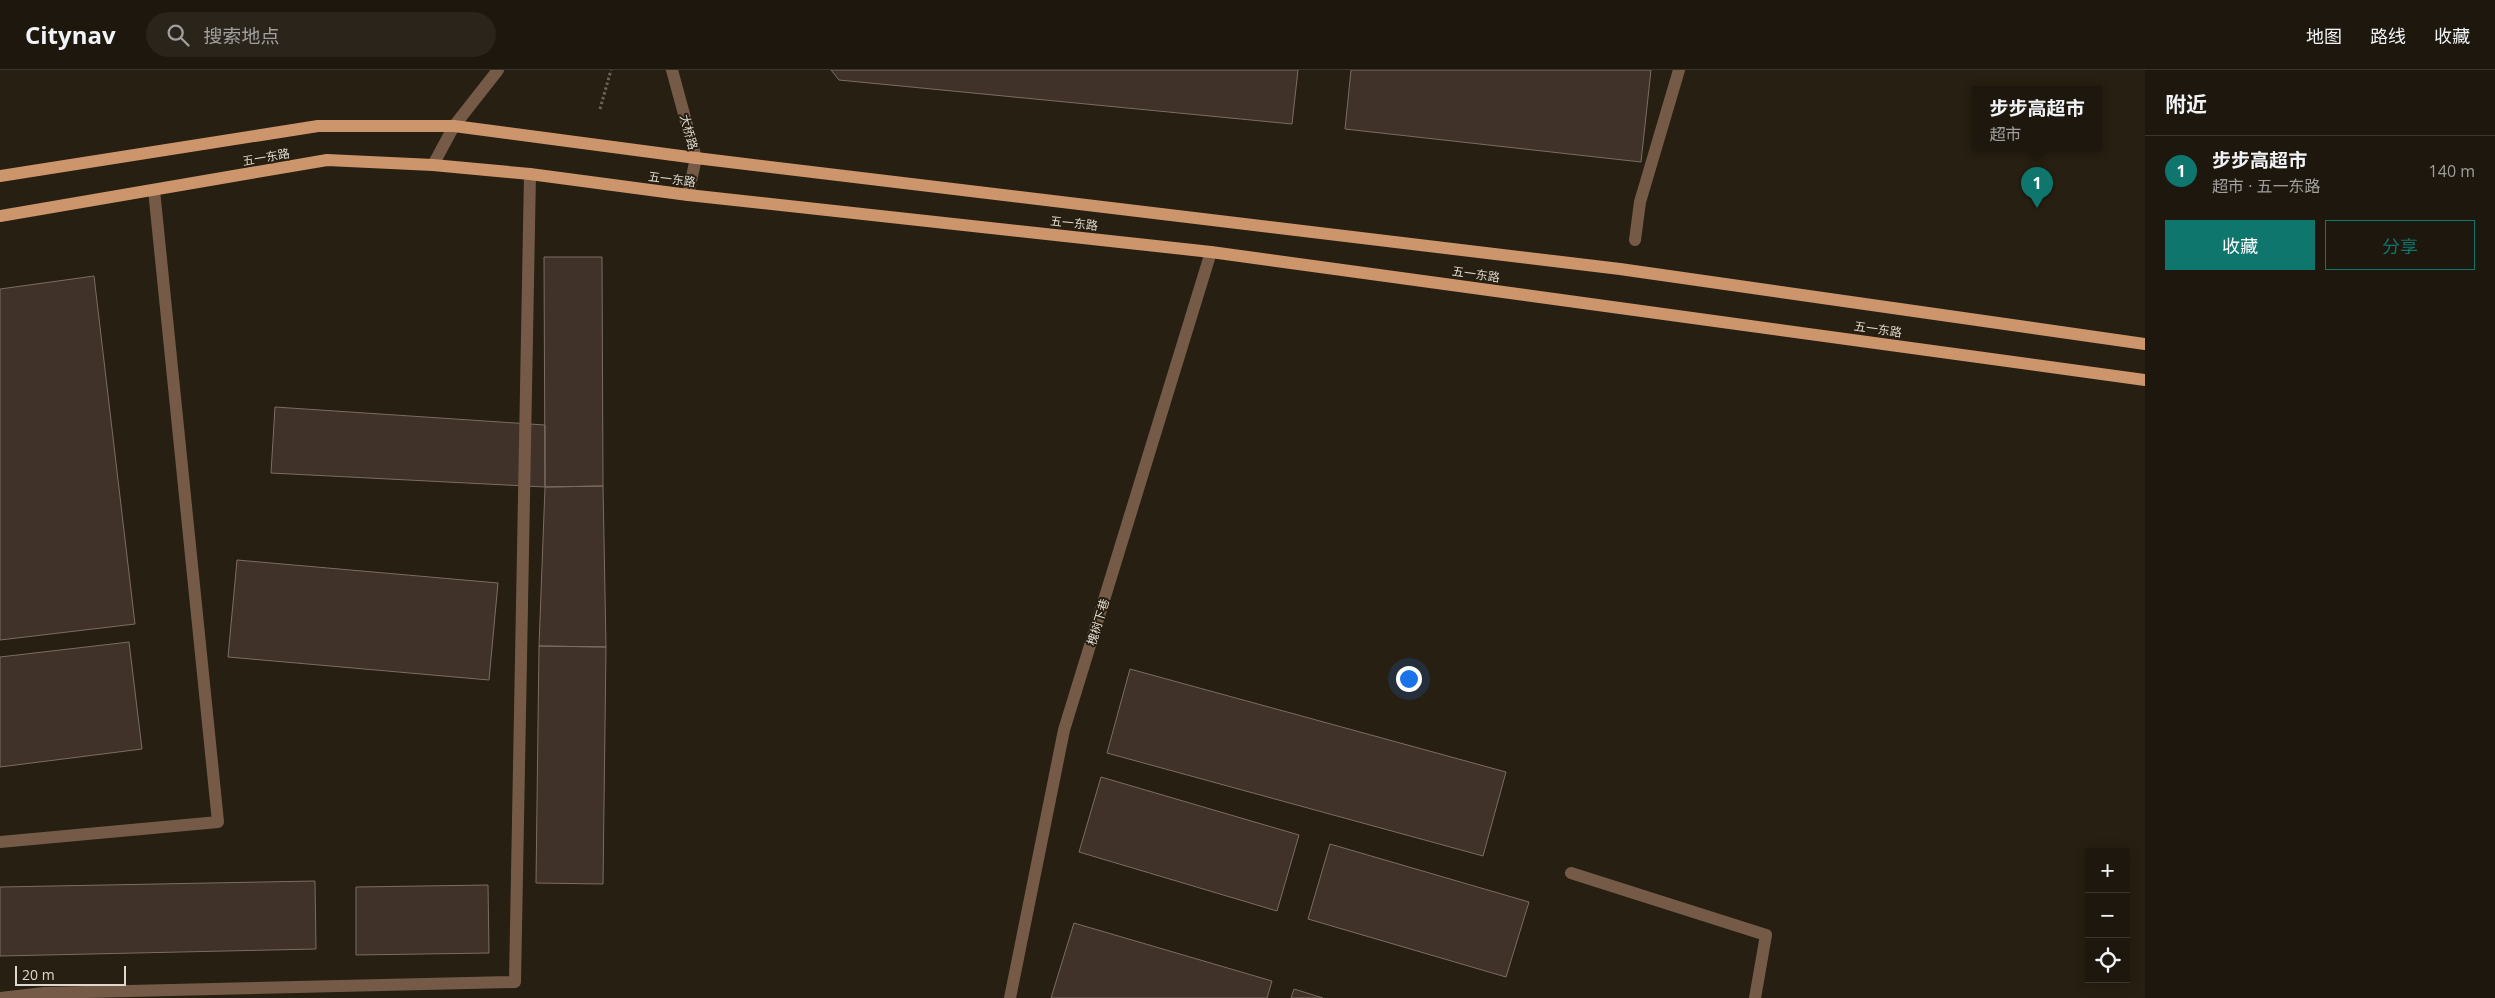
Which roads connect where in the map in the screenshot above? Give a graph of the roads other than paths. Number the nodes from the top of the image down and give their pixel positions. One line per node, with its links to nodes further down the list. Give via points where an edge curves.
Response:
1 (498, 70): 4 (street)
2 (672, 70): 5 (street, 大桥路)
3 (1678, 70): 12 (street, via 1640,202)
4 (454, 126): 5 (main road, 五一东路); 6 (street); 8 (main road, 五一东路, via 318,126)
5 (696, 158): 10 (street, 大桥路); 14 (main road, 五一东路, via 1620,269)
6 (433, 165): 7 (main road, 五一东路); 9 (main road, 五一东路, via 327,160)
7 (530, 174): 10 (main road, 五一东路); 18 (street, via 516,982 44,993)
8 (0, 176)
9 (154, 190): 11 (main road, 五一东路); 16 (street, via 218,822)
10 (688, 195): 13 (main road, 五一东路)
11 (0, 216)
12 (1635, 240)
13 (1211, 252): 15 (main road, 五一东路); 19 (street, 槐树下巷, via 1064,730)
14 (2145, 344)
15 (2145, 380)
16 (0, 842)
17 (1571, 873): 20 (street, via 1766,935)
18 (0, 998)
19 (1010, 998)
20 (1755, 998)

